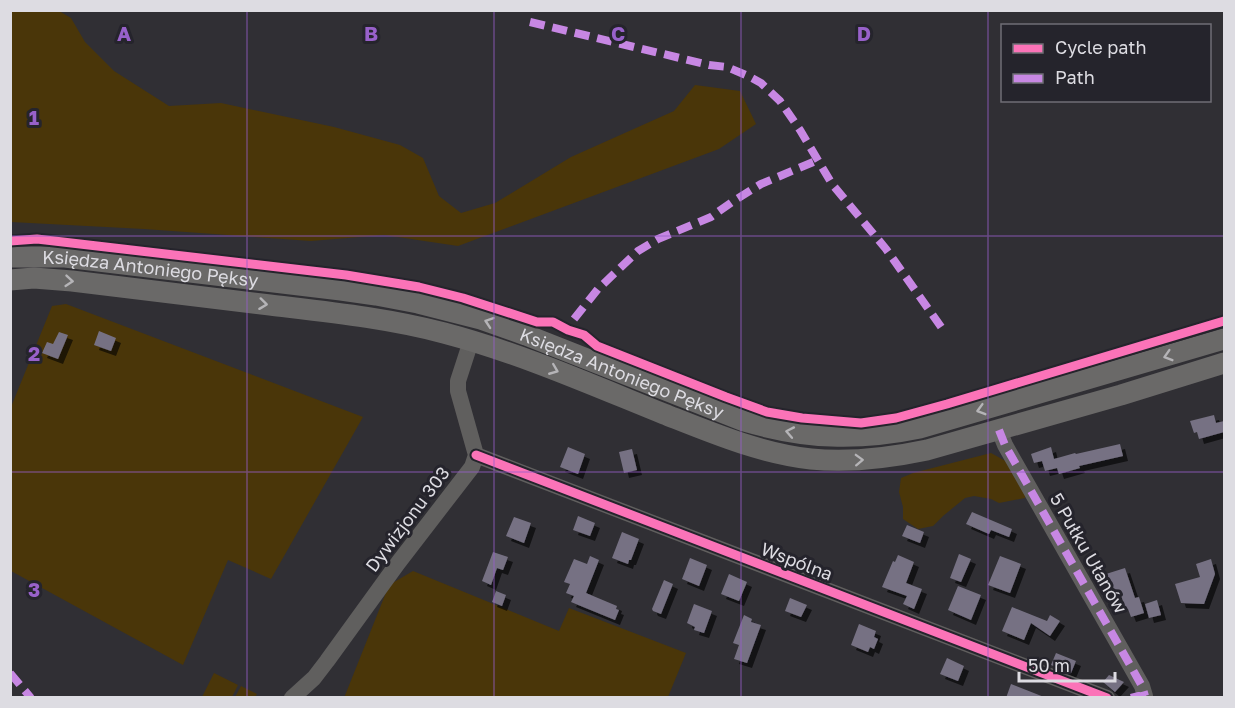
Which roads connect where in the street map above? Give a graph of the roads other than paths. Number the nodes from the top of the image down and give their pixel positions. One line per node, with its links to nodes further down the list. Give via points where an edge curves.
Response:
1 (10, 257): 3 (main road, Księdza Antoniego Pęksy, one-way to 1, via 920,428 875,436 831,437 744,421 482,319 418,303 65,257)
2 (10, 280): 4 (main road, Księdza Antoniego Pęksy, one-way to 4, via 72,281 361,316)
3 (1224, 339)
4 (471, 341): 6 (main road, Księdza Antoniego Pęksy, one-way to 6, via 736,442 778,454 810,459 879,459); 7 (street, via 458,391)
5 (1224, 363): 6 (main road, Księdza Antoniego Pęksy)
6 (999, 430): 8 (street, 5 Pułku Ułanów, via 1142,686)
7 (476, 454): 9 (street, Dywizjonu 303, via 472,467 327,661); 10 (street, Wspólna)
8 (1141, 697)
9 (292, 698)
10 (1107, 698)

